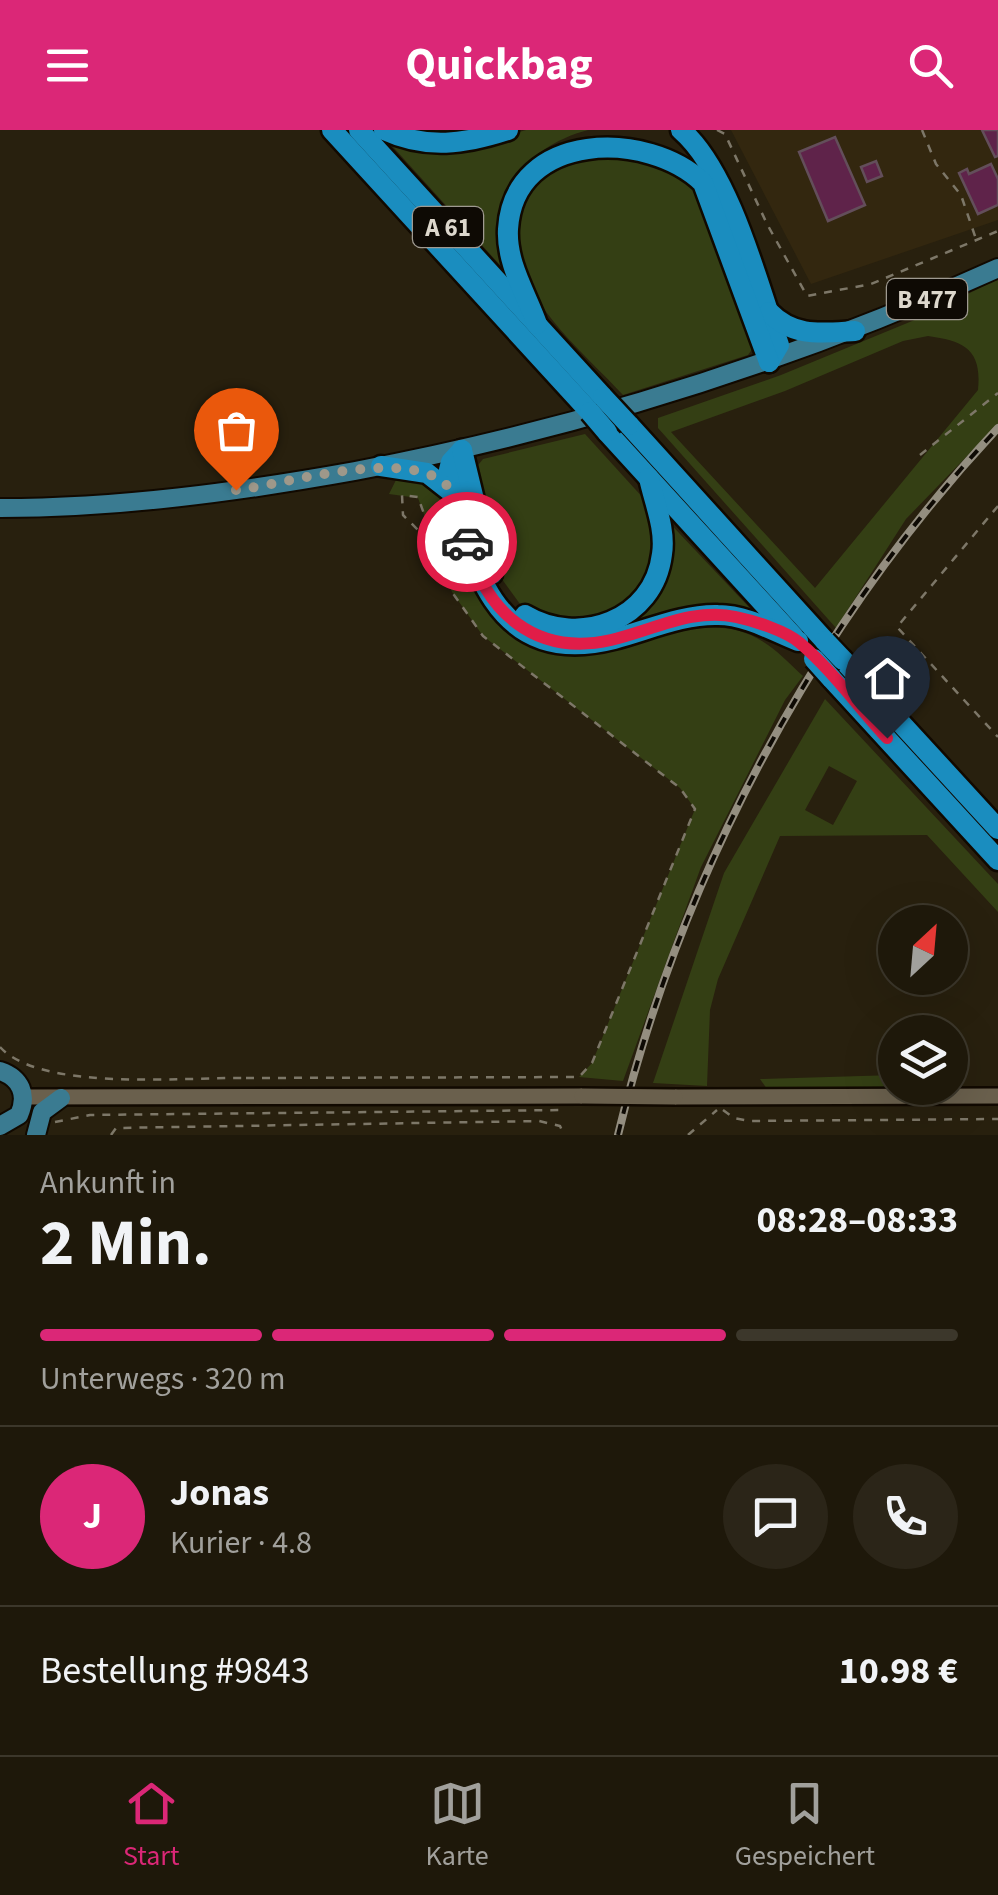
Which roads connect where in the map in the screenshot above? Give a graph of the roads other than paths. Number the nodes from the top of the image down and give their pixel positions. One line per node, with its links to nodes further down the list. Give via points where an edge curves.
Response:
1 (332, 130): 13 (highway, A 61, bridge)
2 (360, 130): 8 (highway, A 61)
3 (384, 130): 4 (highway, via 437,145)
4 (508, 130)
5 (680, 130): 7 (highway, via 714,172)
6 (998, 268): 9 (main road, B 477)
7 (767, 311): 9 (highway, via 804,333); 10 (highway, via 779,345)
8 (537, 324): 10 (highway, via 510,254 515,197 532,168 556,148 587,134 625,132 664,144 704,183); 17 (highway, A 61, bridge)
9 (855, 331): 10 (main road, B 477)
10 (769, 362): 11 (main road, via 607,414)
11 (462, 450): 12 (main road); 13 (highway, via 494,579 523,614 558,628 610,623 650,588 663,542); 14 (highway, via 449,466)
12 (380, 466): 14 (highway, via 427,474); 15 (main road, via 266,487)
13 (649, 478): 16 (highway, A 61)
14 (455, 496): 16 (highway, via 484,588 506,616 538,637 598,642 720,614)
15 (0, 508)
16 (798, 640): 17 (highway, A 61)
17 (820, 650): 18 (highway, A 61, bridge)
18 (837, 669): 19 (highway, A 61); 20 (highway, A 61)
19 (998, 829)
20 (998, 860)
21 (0, 1072): 23 (main road, via 17,1080)
22 (998, 1096): 24 (street, bridge, via 580,1102)
23 (24, 1098): 24 (street); 25 (main road)
24 (61, 1098): 25 (main road)
25 (21, 1130)

